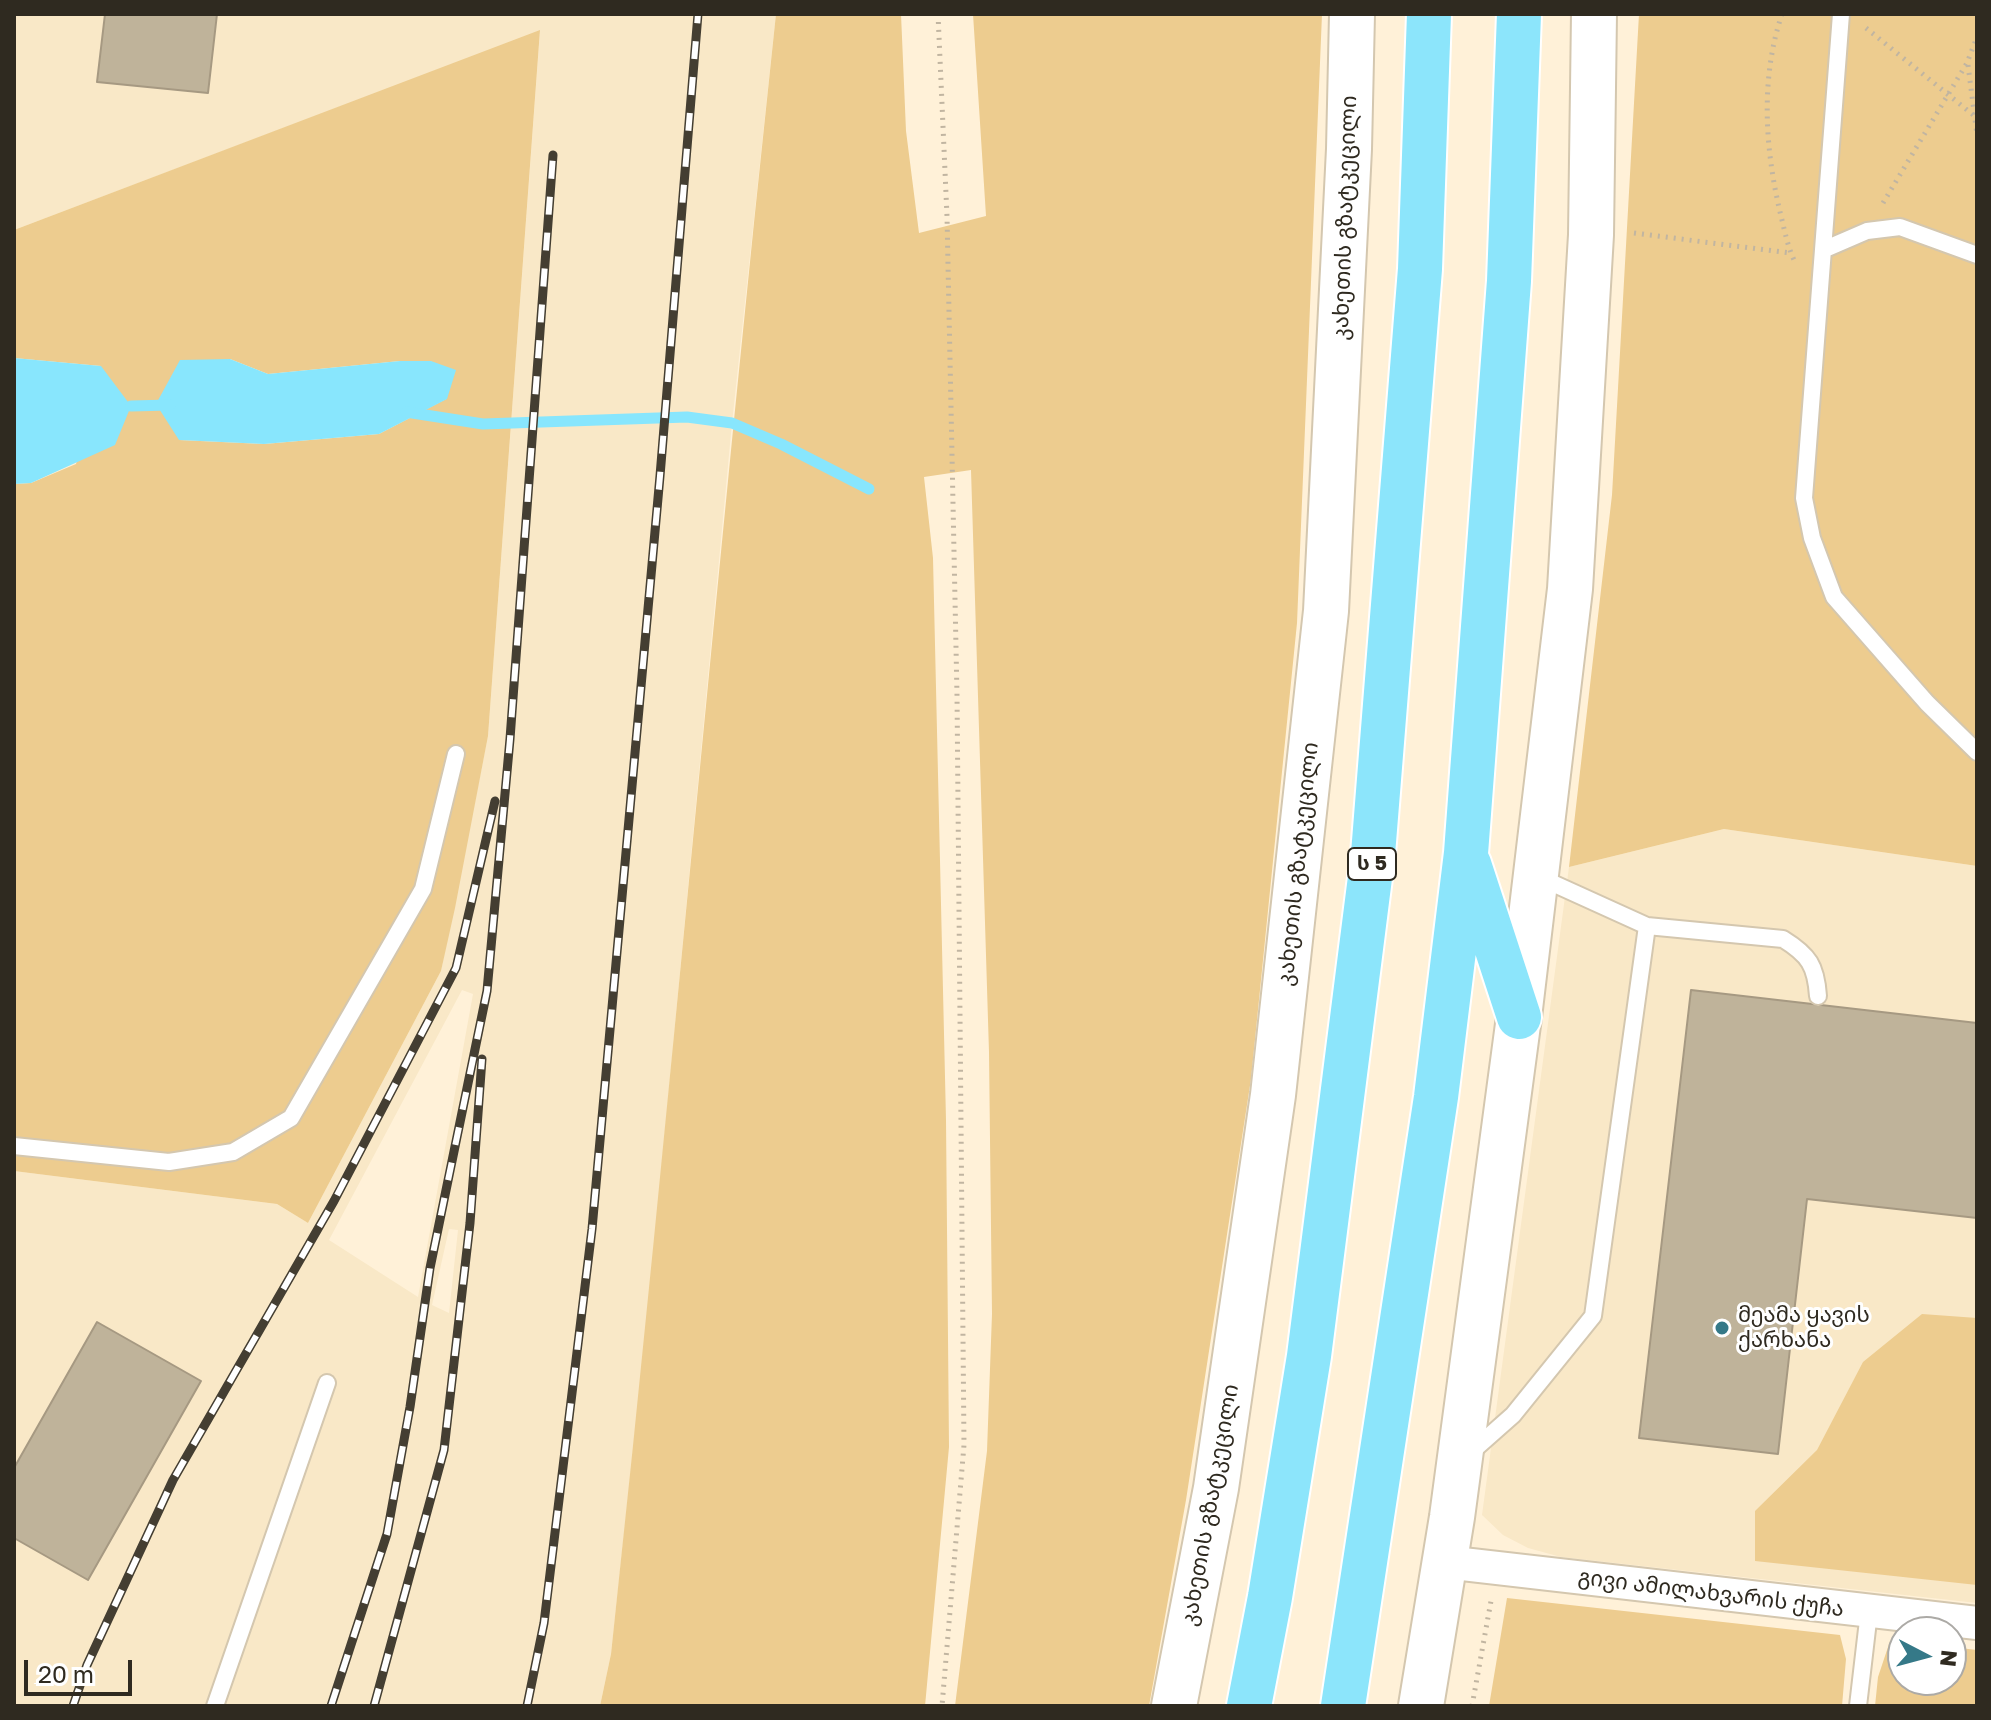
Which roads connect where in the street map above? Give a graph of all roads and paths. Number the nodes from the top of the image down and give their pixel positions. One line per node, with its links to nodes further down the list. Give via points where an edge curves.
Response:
1 (938, 14): 35 (path, via 957,695 964,1445)
2 (1352, 14): 36 (street, კახეთის გზატკეცილი, via 1324,627 1273,1095 1216,1488)
3 (1429, 14): 37 (highway, ს 5, via 1419,284 1373,854 1309,1356)
4 (1519, 14): 22 (highway, via 1509,281)
5 (1594, 14): 23 (street, via 1591,235 1570,589)
6 (1782, 14): 17 (path, via 1773,41 1766,114 1775,192)
7 (1841, 14): 16 (lane)
8 (1860, 24): 11 (path)
9 (1977, 37): 10 (path)
10 (1967, 63): 11 (path); 12 (path)
11 (1948, 94): 12 (path); 14 (path)
12 (1975, 116): 13 (path)
13 (1977, 135)
14 (1867, 231): 16 (lane); 18 (lane, via 1900,227)
15 (1634, 233): 17 (path)
16 (1823, 250): 17 (path); 19 (lane)
17 (1791, 253): 19 (path)
18 (1977, 255)
19 (1819, 310): 20 (lane, via 1804,498 1812,538 1834,597)
20 (1977, 752)
21 (456, 754): 27 (lane, via 423,889 291,1118 233,1152 169,1162)
22 (1466, 853): 26 (highway); 38 (highway, via 1436,1097)
23 (1537, 876): 24 (lane); 26 (street)
24 (1647, 926): 25 (lane, via 1783,939 1802,951 1817,973); 29 (lane, via 1593,1316 1513,1415)
25 (1818, 996)
26 (1519, 1017): 29 (street)
27 (14, 1146)
28 (327, 1383): 34 (lane)
29 (1459, 1462): 30 (street)
30 (1445, 1562): 32 (street, გივი ამილახვარის ქუჩა); 39 (street)
31 (1491, 1600): 40 (path)
32 (1869, 1612): 33 (street, გივი ამილახვარის ქუჩა); 41 (lane)
33 (1977, 1623)
34 (215, 1706)
35 (942, 1706)
36 (1174, 1706)
37 (1249, 1706)
38 (1343, 1706)
39 (1421, 1706)
40 (1472, 1706)
41 (1858, 1706)

